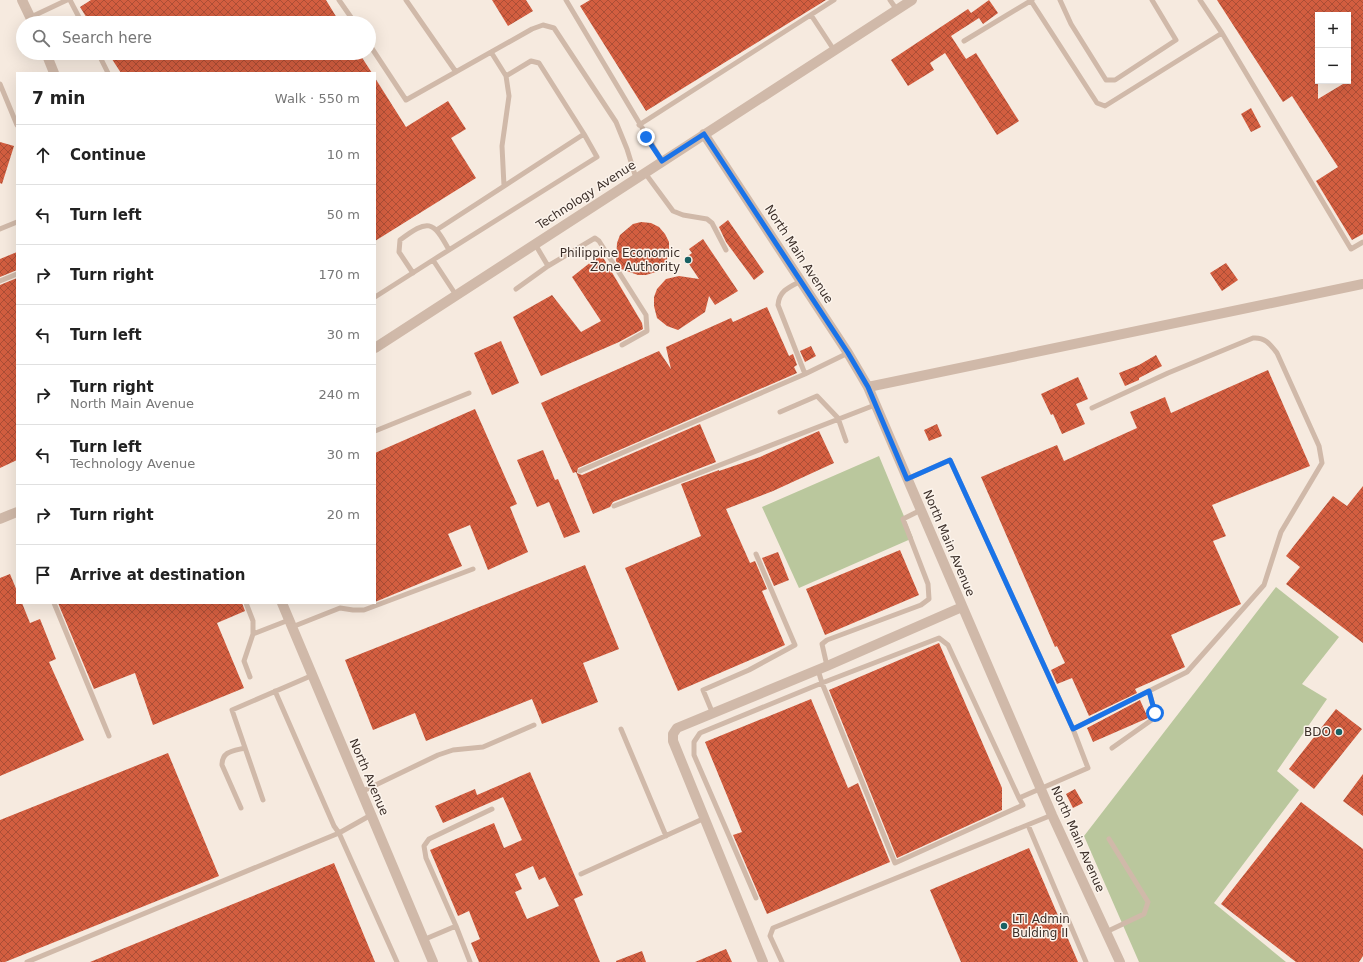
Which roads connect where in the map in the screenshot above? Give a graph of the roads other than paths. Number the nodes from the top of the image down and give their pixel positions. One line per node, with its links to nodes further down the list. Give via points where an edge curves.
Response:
1 (22, 0): 15 (street)
2 (69, 0): 16 (lane); 17 (lane)
3 (339, 0): 18 (lane)
4 (406, 0): 28 (lane)
5 (566, 0): 32 (lane)
6 (834, 0): 14 (lane)
7 (890, 0): 13 (lane)
8 (912, 0): 13 (street, Technology Avenue)
9 (1032, 0): 19 (lane, via 1097,103 1105,106); 20 (lane)
10 (1152, 0): 12 (lane, via 1176,40 1110,81 1106,80 1078,36)
11 (1200, 0): 19 (lane)
12 (1062, 1)
13 (897, 10): 21 (street, Technology Avenue)
14 (811, 15): 21 (lane); 32 (lane)
15 (30, 16)
16 (39, 16)
17 (78, 16)
18 (349, 16)
19 (1222, 34): 41 (lane, via 1351,249)
20 (964, 41)
21 (834, 50): 34 (street, Technology Avenue)
22 (491, 52): 28 (lane); 29 (lane); 36 (lane, via 532,29 543,25 554,28 616,122)
23 (376, 55): 28 (lane, via 406,100)
24 (49, 60): 26 (street)
25 (102, 60): 27 (lane)
26 (54, 72)
27 (108, 72)
28 (456, 72)
29 (506, 76): 33 (lane, via 531,61 539,63); 37 (lane, via 509,96 502,146)
30 (0, 84): 31 (lane)
31 (16, 123)
32 (639, 125): 35 (lane)
33 (584, 134): 37 (lane); 43 (lane, via 597,157)
34 (704, 134): 35 (street, Technology Avenue); 50 (street, North Main Avenue)
35 (662, 161): 36 (street, Technology Avenue)
36 (640, 175): 42 (street, Technology Avenue); 44 (lane, via 673,211 707,219 712,223)
37 (504, 186): 39 (lane)
38 (16, 222): 40 (lane)
39 (438, 229): 43 (lane); 47 (lane, via 429,226 416,228 400,240 399,252)
40 (0, 230)
41 (1363, 242)
42 (535, 244): 46 (lane); 54 (street, Technology Avenue)
43 (449, 250): 45 (lane)
44 (726, 250)
45 (433, 260): 47 (lane); 54 (lane)
46 (548, 266): 52 (lane); 55 (lane, via 589,240 595,238 599,241 646,315 647,330)
47 (413, 273): 53 (lane)
48 (16, 274): 49 (lane)
49 (0, 281)
50 (801, 281): 57 (street, North Main Avenue); 58 (lane, via 785,290 779,297 778,306)
51 (1363, 284): 59 (street)
52 (516, 289)
53 (376, 296)
54 (456, 296): 56 (street, Technology Avenue)
55 (622, 345)
56 (376, 347)
57 (848, 353): 58 (lane); 59 (street, North Main Avenue)
58 (805, 374): 67 (lane)
59 (868, 387): 61 (street, North Main Avenue)
60 (469, 393): 65 (lane)
61 (875, 404): 64 (lane); 68 (street, North Main Avenue)
62 (1092, 408): 87 (lane, via 1168,373 1253,338 1260,338 1277,353 1322,456 1322,463 1281,532 1264,585 1187,672)
63 (780, 412): 64 (lane, via 817,396)
64 (838, 418): 66 (lane); 69 (lane)
65 (376, 431)
66 (846, 440)
67 (580, 471)
68 (907, 479): 70 (street, North Main Avenue); 91 (lane, via 950,460)
69 (614, 506)
70 (921, 510): 79 (street, North Main Avenue); 82 (lane, via 903,519 928,584 928,599 921,605 827,640 822,644)
71 (16, 513): 72 (street)
72 (0, 519)
73 (756, 554): 88 (lane, via 795,645 749,670 703,690)
74 (473, 569): 78 (lane, via 364,610 353,610)
75 (54, 604): 92 (lane)
76 (246, 604): 81 (lane, via 253,621)
77 (282, 604): 80 (street, North Avenue)
78 (339, 605): 80 (lane)
79 (962, 607): 82 (street); 95 (street, North Main Avenue)
80 (291, 624): 81 (lane); 83 (street, North Avenue)
81 (252, 634): 84 (lane, via 244,660)
82 (822, 668): 85 (lane); 88 (street)
83 (313, 675): 86 (lane); 96 (street, North Avenue)
84 (250, 676)
85 (822, 683): 97 (lane, via 939,638 948,645); 97 (lane, via 895,863 1023,805); 109 (lane, via 700,733 694,742 694,755)
86 (275, 691): 93 (lane, via 232,710); 105 (lane)
87 (1149, 691): 91 (lane); 94 (lane, via 1155,713 1153,719)
88 (713, 714): 103 (street, via 677,728 673,734 673,741)
89 (534, 725): 96 (lane, via 483,747 453,750 438,755)
90 (621, 729): 106 (lane)
91 (1073, 729): 95 (lane, via 1088,768)
92 (109, 736)
93 (245, 748): 98 (lane); 99 (lane, via 225,754 222,758 222,765)
94 (1112, 748)
95 (1042, 789): 97 (lane); 102 (street, North Main Avenue)
96 (362, 792): 101 (street, North Avenue)
97 (1020, 798)
98 (263, 800)
99 (241, 808)
100 (492, 809): 110 (lane, via 429,839 424,846 426,858)
101 (371, 815): 105 (lane); 112 (street, North Avenue)
102 (1052, 815): 104 (lane); 111 (street, North Main Avenue)
103 (705, 818): 106 (lane); 117 (street)
104 (1028, 825): 118 (lane, via 773,928 770,936); 119 (lane)
105 (339, 833): 113 (lane); 114 (lane)
106 (666, 836): 108 (lane)
107 (1109, 839): 111 (lane, via 1148,902 1144,914)
108 (581, 874)
109 (756, 898)
110 (456, 926): 112 (lane); 116 (lane)
111 (1106, 932): 120 (street, North Main Avenue)
112 (423, 940): 115 (street, North Avenue)
113 (27, 962)
114 (397, 962)
115 (433, 962)
116 (470, 962)
117 (763, 962)
118 (782, 962)
119 (1086, 962)
120 (1120, 962)

